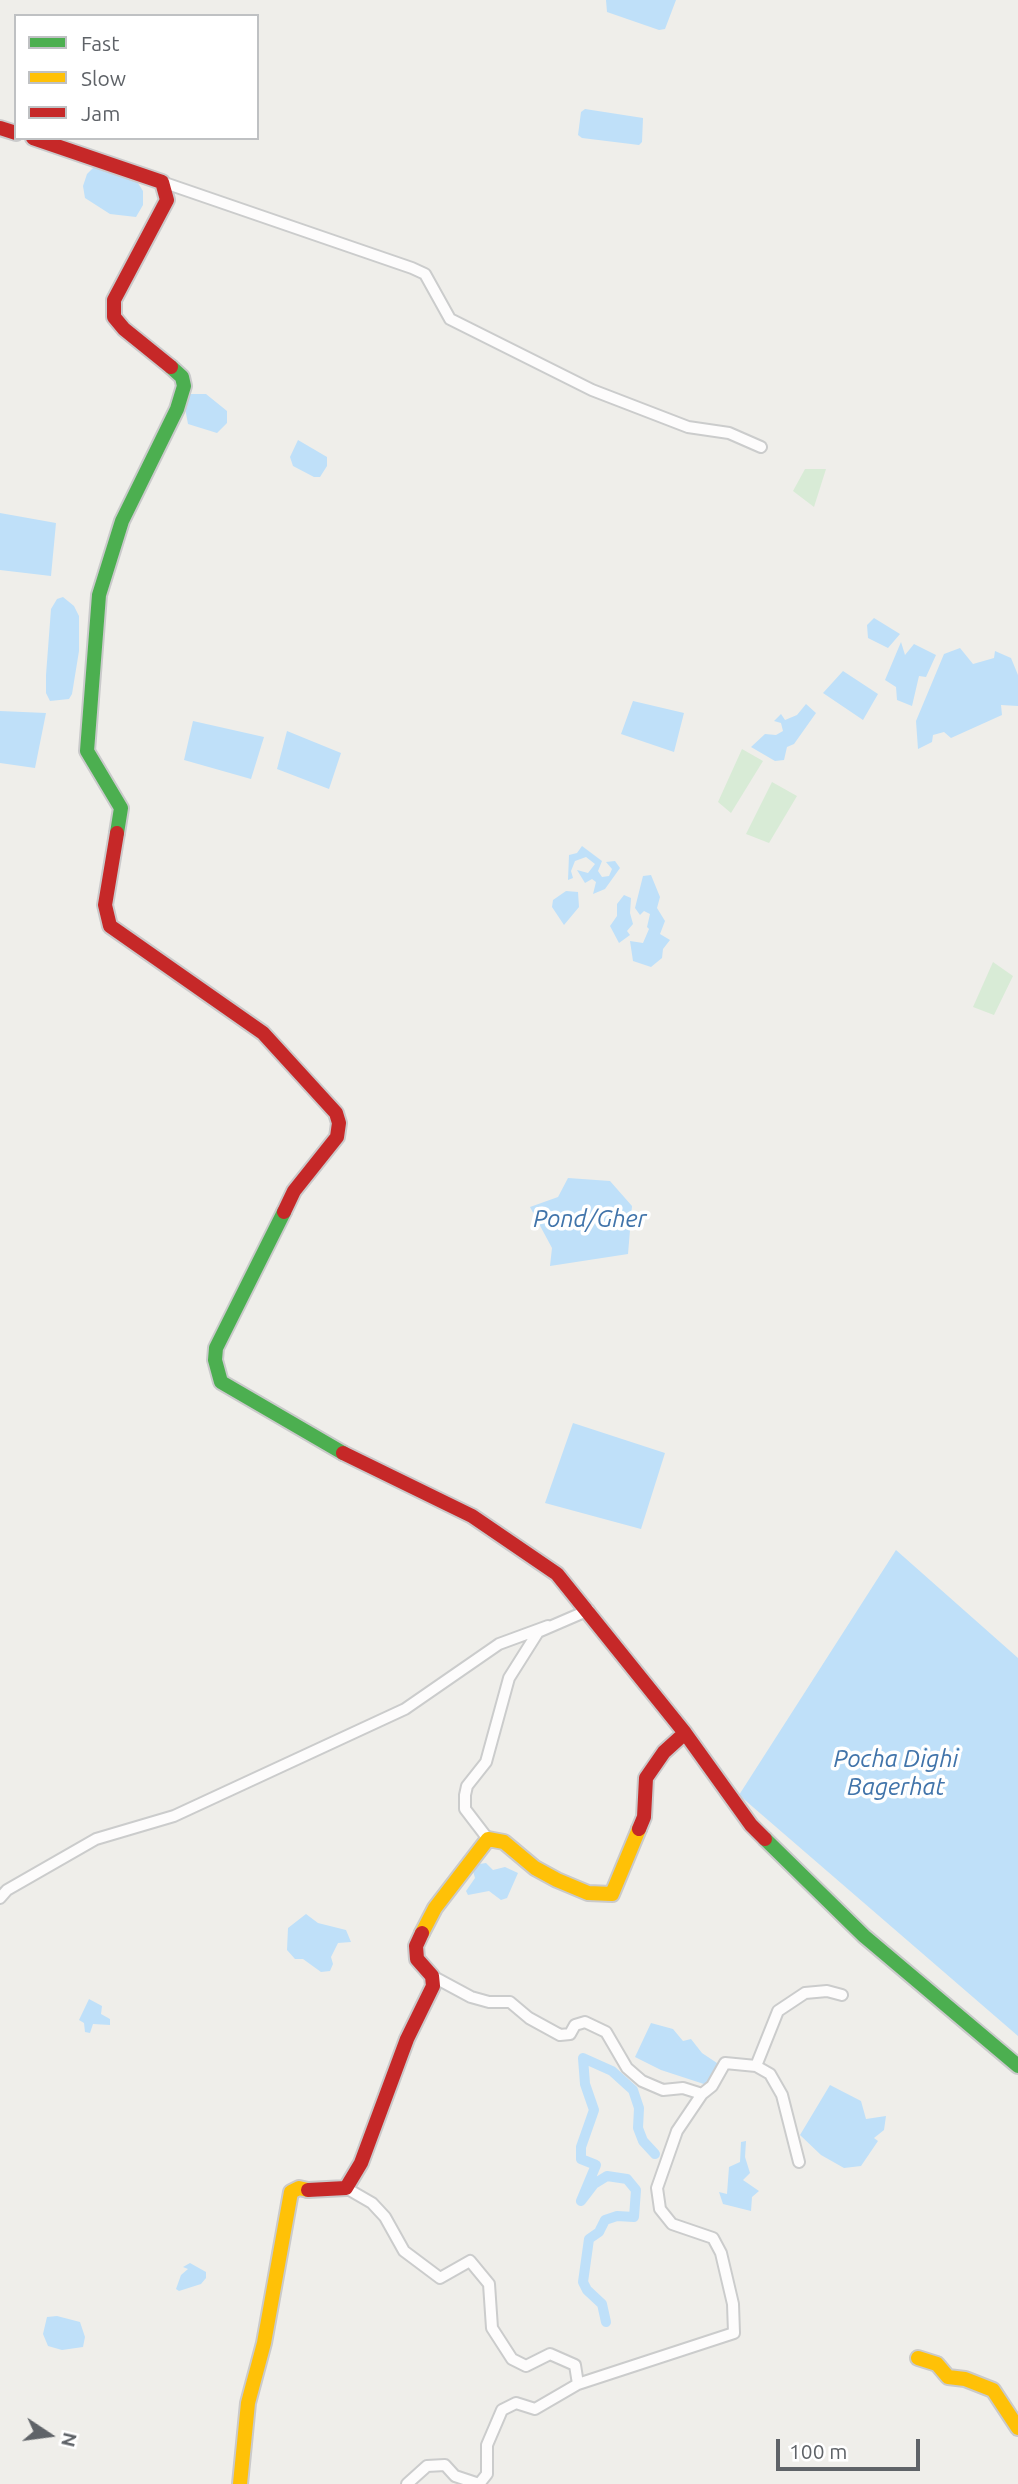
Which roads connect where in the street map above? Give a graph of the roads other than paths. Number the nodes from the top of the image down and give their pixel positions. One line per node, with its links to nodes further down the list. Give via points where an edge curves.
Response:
1 (39, 140): 2 (street)
2 (162, 182): 3 (street, via 412,268 425,274 450,318 592,390 688,427 729,433); 4 (street, via 167,200 114,300 114,317 174,369 184,386 122,521 99,595 88,751 121,807 106,919 263,1033 336,1113 340,1130 294,1191 216,1348 216,1371 221,1382 372,1469 472,1516 557,1574)
3 (761, 447)
4 (589, 1610): 5 (street); 6 (street)
5 (548, 1626): 7 (street, via 528,1643 509,1678 486,1762 467,1786 465,1809); 8 (street, via 499,1644 405,1709 174,1816 96,1839)
6 (685, 1733): 7 (street, via 646,1778 644,1817 611,1894 588,1894 535,1868 504,1842); 12 (street, via 751,1825 863,1936)
7 (488, 1839): 9 (street, via 435,1908 416,1946 417,1959)
8 (0, 1898)
9 (432, 1976): 13 (street, via 471,1997 510,2002 560,2035 570,2034 575,2025 585,2022 606,2032 627,2068 642,2081 663,2090 683,2088); 15 (street, via 433,1986 407,2039 361,2164)
10 (842, 1995): 11 (street, via 805,1993 778,2011)
11 (756, 2066): 13 (street, via 725,2063); 14 (street, via 770,2074 782,2095)
12 (1018, 2066)
13 (702, 2094): 17 (street, via 677,2131 657,2188 660,2209 671,2224 713,2238 722,2253 734,2333)
14 (799, 2162)
15 (346, 2188): 17 (street, via 372,2203 404,2251 440,2277 470,2261 489,2284 492,2328 512,2359 526,2366 550,2354 575,2365); 19 (street, via 291,2192 264,2343 248,2403)
16 (918, 2358): 18 (street, via 937,2364 948,2377 993,2390)
17 (578, 2384): 21 (street, via 535,2409 516,2403 502,2410 487,2445 487,2474)
18 (1018, 2428)
19 (240, 2484)
20 (407, 2484): 21 (street, via 427,2466 445,2465 456,2476)
21 (479, 2484)

